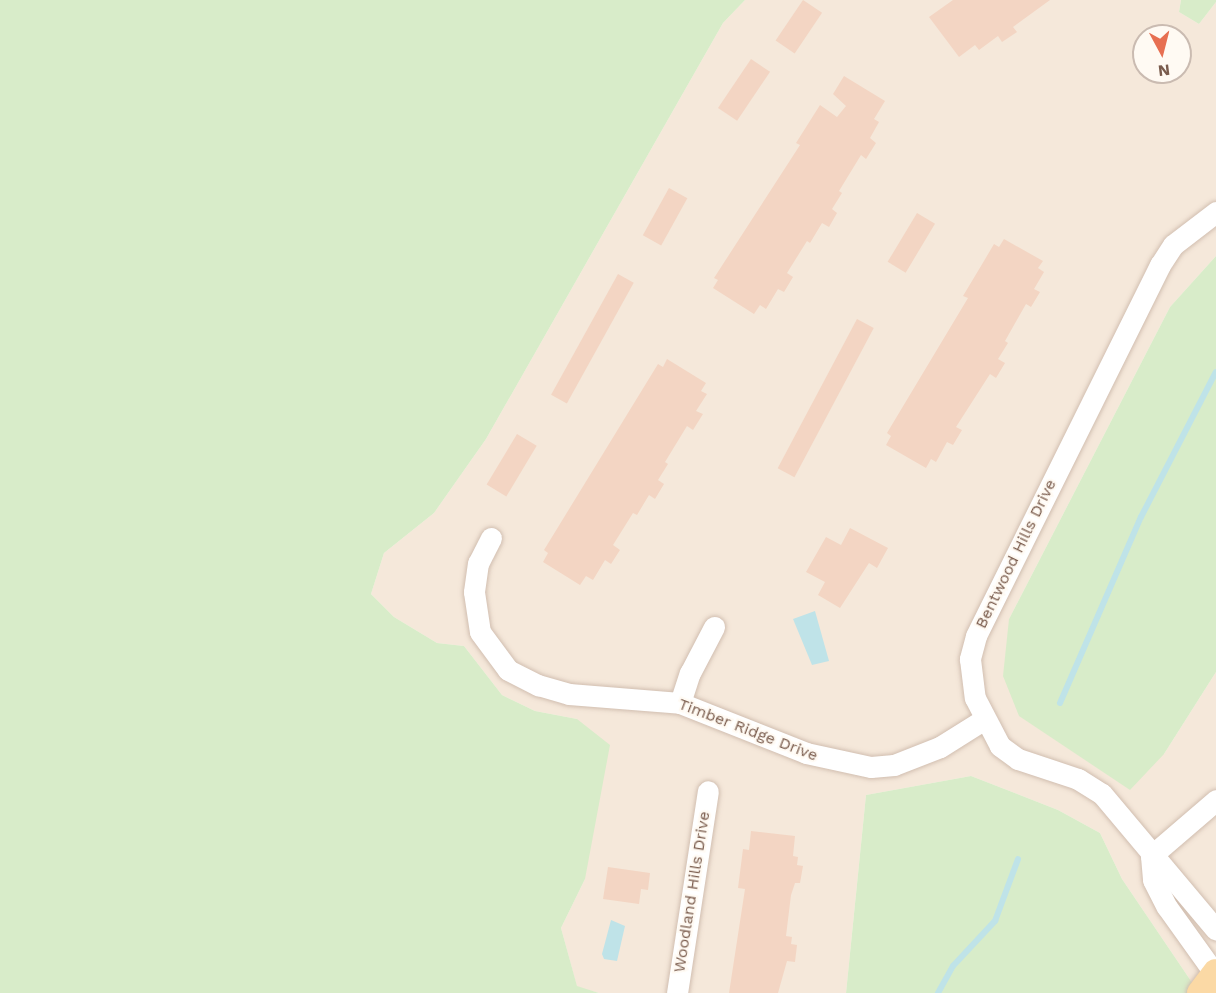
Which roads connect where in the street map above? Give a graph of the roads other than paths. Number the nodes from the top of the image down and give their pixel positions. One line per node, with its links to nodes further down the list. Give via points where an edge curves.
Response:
1 (1216, 212): 5 (street, Bentwood Hills Drive, via 1173,245 1160,265 976,636 970,659 971,684)
2 (491, 538): 4 (street, Timber Ridge Drive, via 478,563 475,608 480,632 508,669 538,685 569,694)
3 (714, 627): 4 (street, via 690,673)
4 (680, 703): 5 (street, Timber Ridge Drive, via 806,753 872,767 894,765 940,747)
5 (983, 720): 8 (street, Bentwood Hills Drive, via 1000,746 1018,759 1078,779 1102,794)
6 (708, 791): 11 (street, Woodland Hills Drive)
7 (1216, 800): 8 (street)
8 (1151, 856): 9 (street, Bentwood Hills Drive, via 1172,874); 10 (street, Bentwood Hills Drive, via 1153,880)
9 (1216, 930)
10 (1210, 980)
11 (677, 993)

